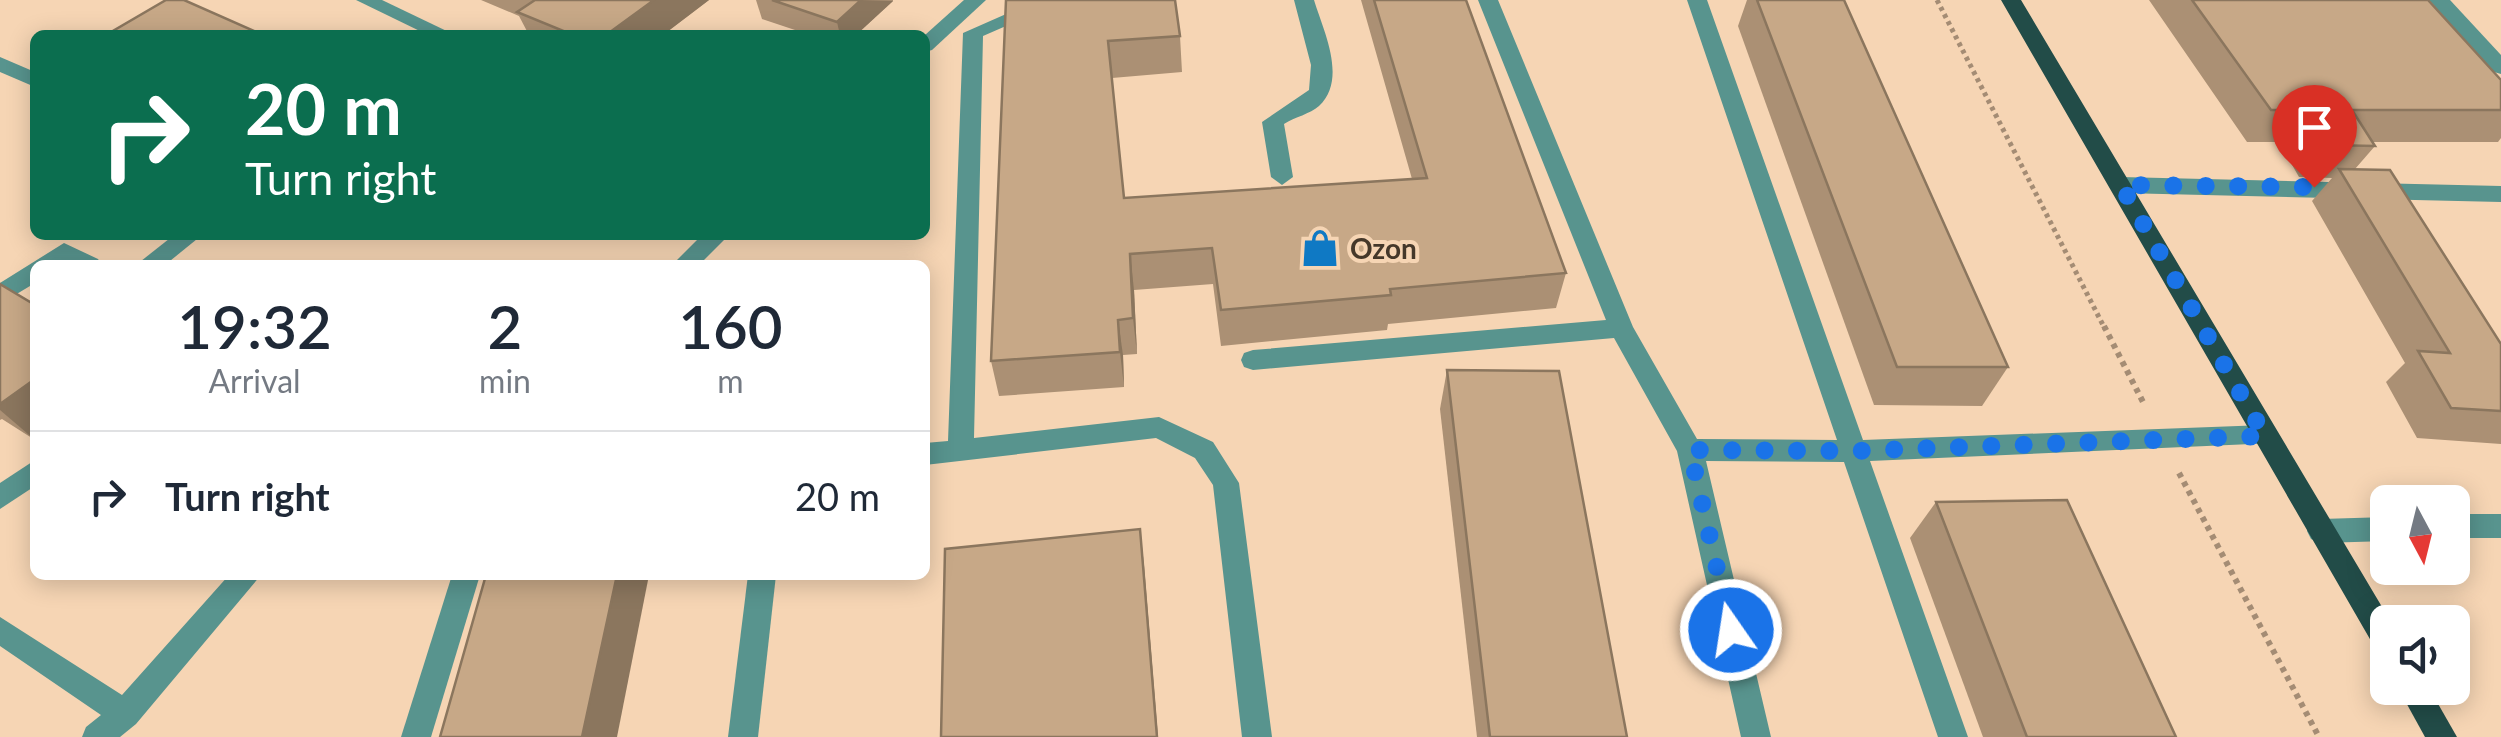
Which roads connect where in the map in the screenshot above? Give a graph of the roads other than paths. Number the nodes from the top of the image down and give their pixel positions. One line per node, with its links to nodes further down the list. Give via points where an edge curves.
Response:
1 (366, 0): 9 (lane)
2 (976, 0): 11 (lane)
3 (1056, 0): 10 (lane)
4 (1304, 0): 16 (lane, via 1322,88 1274,122)
5 (1488, 0): 29 (lane)
6 (1697, 0): 34 (lane)
7 (2011, 0): 17 (main road)
8 (2438, 0): 14 (lane)
9 (434, 30)
10 (972, 33): 12 (lane); 32 (lane)
11 (930, 42)
12 (930, 46)
13 (0, 64): 15 (lane)
14 (2501, 68)
15 (30, 78)
16 (1282, 177)
17 (2121, 185): 18 (lane); 31 (main road)
18 (2392, 188): 19 (lane); 20 (lane)
19 (2501, 194)
20 (2414, 221)
21 (183, 240): 25 (lane)
22 (712, 240): 26 (lane)
23 (52, 260): 24 (lane, via 64,252)
24 (80, 260)
25 (155, 260)
26 (690, 260)
27 (30, 274): 28 (lane)
28 (0, 295)
29 (1621, 328): 30 (lane); 33 (lane)
30 (1253, 360)
31 (2265, 436): 34 (lane); 41 (main road)
32 (961, 450): 35 (lane); 52 (lane, via 1159,427 1204,450 1226,483)
33 (1690, 450): 34 (lane); 53 (lane)
34 (1853, 451): 54 (lane)
35 (930, 453)
36 (30, 475): 37 (lane)
37 (0, 498)
38 (2470, 526): 39 (lane)
39 (2501, 526)
40 (2370, 529): 41 (lane)
41 (2321, 531): 45 (main road)
42 (244, 580): 48 (lane)
43 (464, 580): 50 (lane)
44 (761, 580): 51 (lane)
45 (2370, 614)
46 (0, 630): 48 (lane)
47 (2423, 705): 55 (main road)
48 (125, 714): 49 (lane)
49 (97, 737)
50 (416, 737)
51 (743, 737)
52 (1257, 737)
53 (1756, 737)
54 (1953, 737)
55 (2442, 737)

